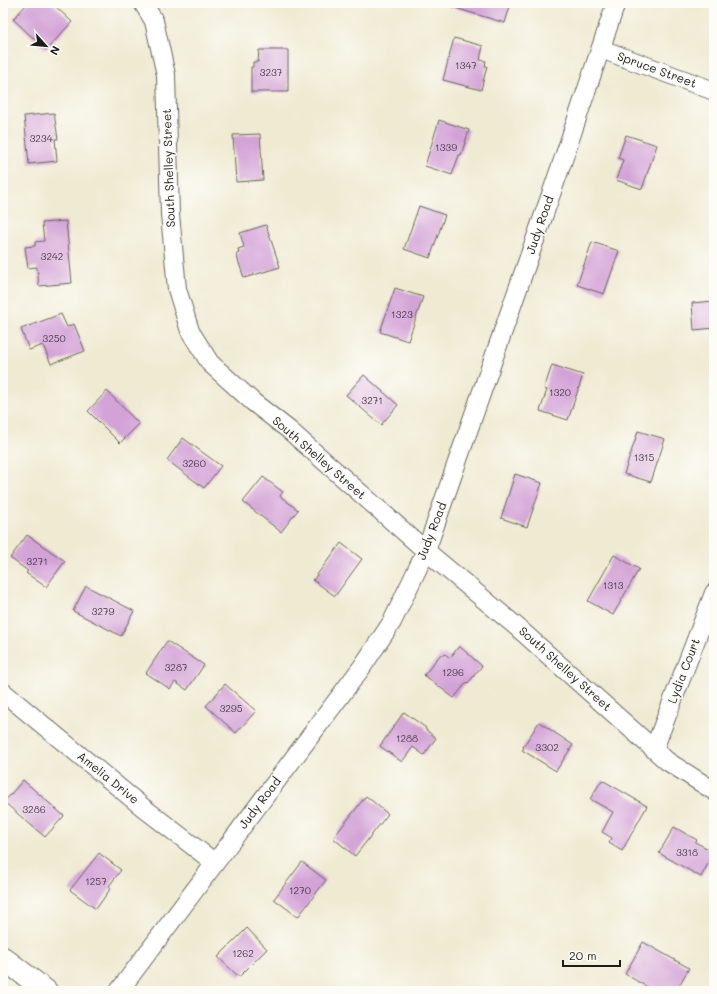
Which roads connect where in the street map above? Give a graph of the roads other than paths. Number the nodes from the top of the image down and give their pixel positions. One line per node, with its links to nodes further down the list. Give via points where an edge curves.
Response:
1 (143, 3): 5 (street, South Shelley Street, via 154,21 166,75 170,214 177,289 190,331 210,363)
2 (616, 3): 3 (street, Judy Road)
3 (601, 49): 4 (street, Spruce Street); 5 (street, Judy Road)
4 (714, 91)
5 (426, 551): 8 (street, South Shelley Street); 10 (street, Judy Road, via 392,622 362,667)
6 (714, 593): 8 (street, Lydia Court)
7 (3, 692): 10 (street, Amelia Drive)
8 (654, 749): 9 (street, South Shelley Street, via 667,761)
9 (714, 791)
10 (215, 863): 13 (street, Judy Road)
11 (3, 958): 12 (street)
12 (46, 991)
13 (118, 991)

